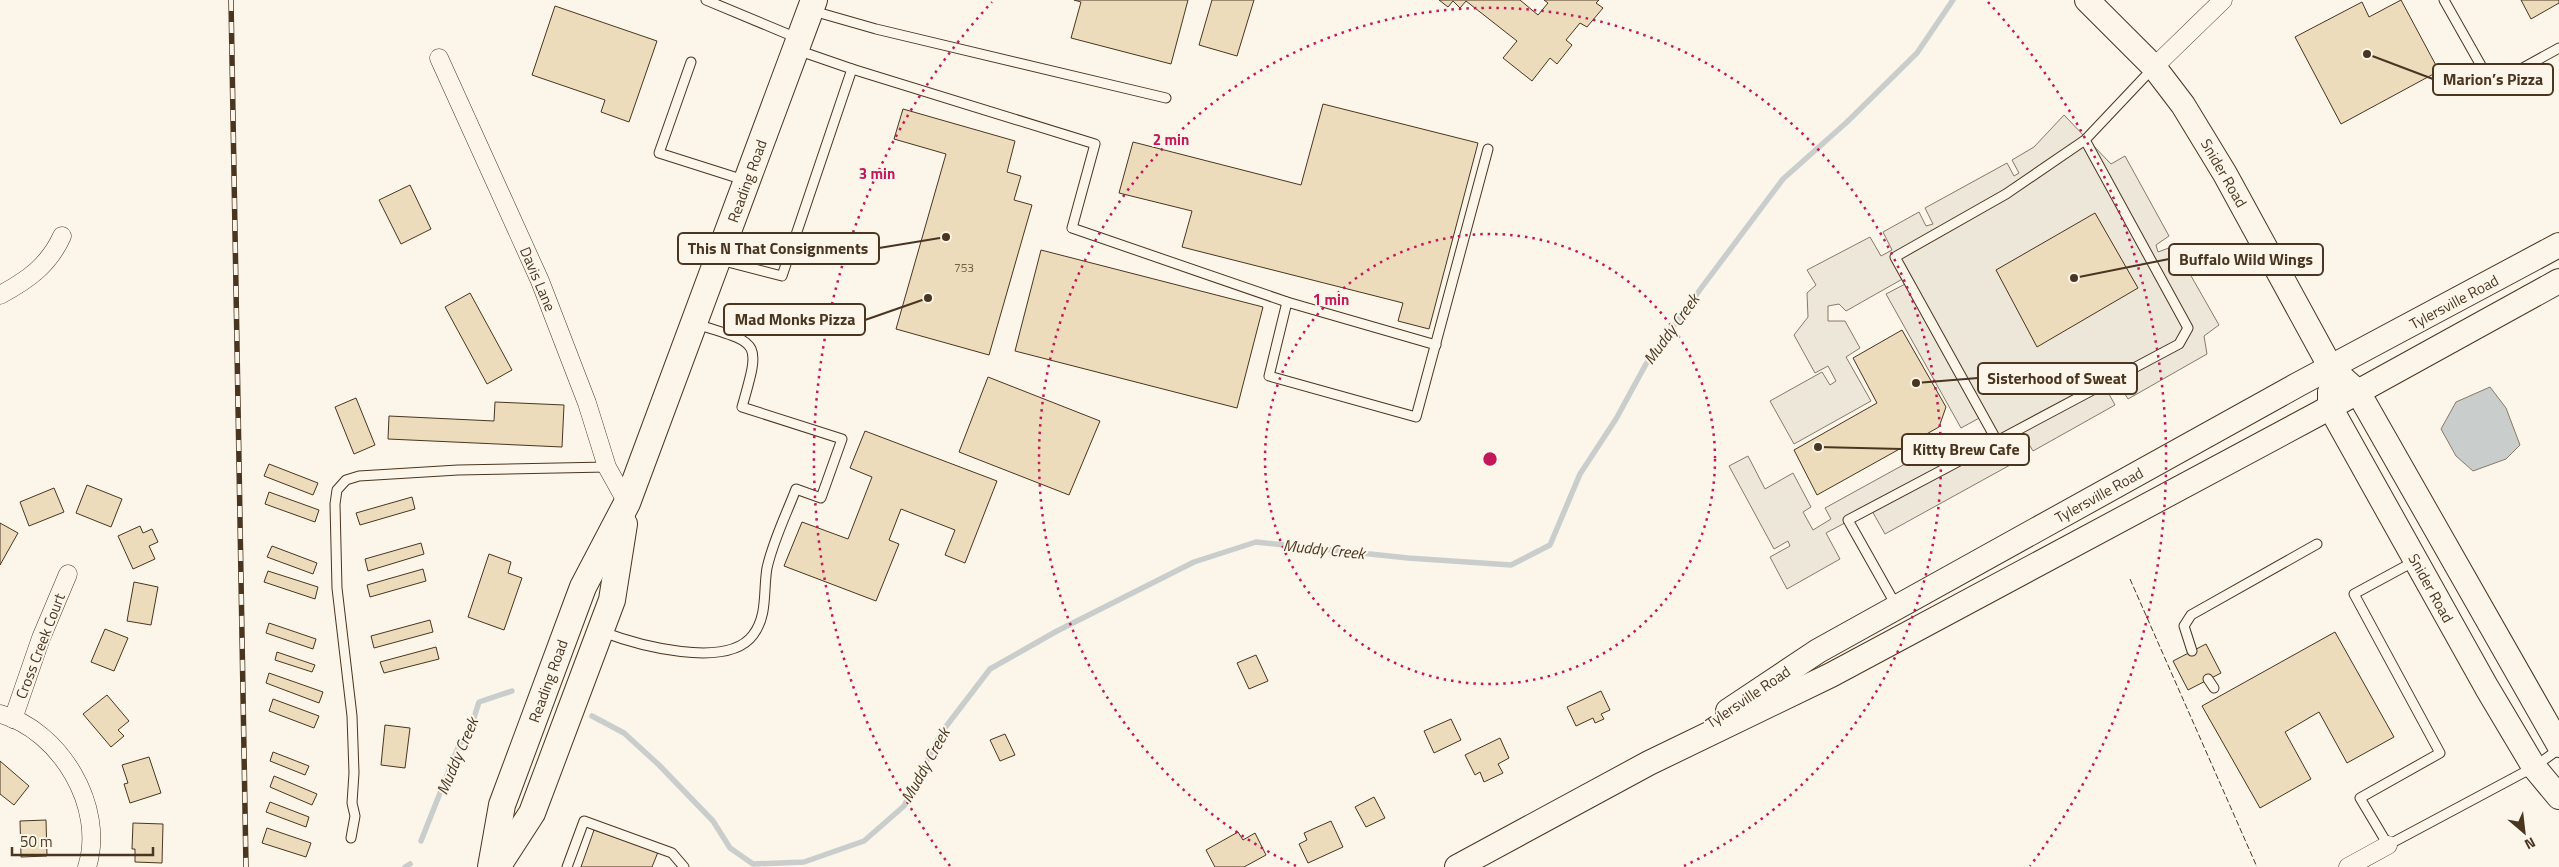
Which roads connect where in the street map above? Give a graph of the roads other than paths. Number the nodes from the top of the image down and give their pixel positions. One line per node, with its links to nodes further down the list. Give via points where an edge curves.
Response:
1 (706, 0): 6 (lane)
2 (2087, 0): 10 (main road, Snider Road)
3 (2223, 0): 10 (street)
4 (2444, 0): 7 (lane, via 2492,85)
5 (812, 5): 6 (main road, Reading Road); 12 (lane, via 876,29)
6 (797, 44): 11 (lane); 15 (main road, Reading Road)
7 (2559, 48)
8 (439, 58): 28 (street, Davis Lane, via 540,281 587,403)
9 (690, 62): 15 (lane, via 660,153)
10 (2154, 67): 13 (lane); 24 (main road, Snider Road, via 2183,105 2225,174)
11 (852, 69): 18 (lane, via 782,276); 21 (lane, via 1094,144 1072,228)
12 (1166, 98)
13 (2084, 140): 27 (lane, via 2006,194 1896,257); 27 (lane, via 2188,328 2179,344)
14 (1488, 149): 23 (lane)
15 (747, 181): 18 (main road, Reading Road)
16 (62, 236): 20 (street, via 37,273)
17 (2559, 245): 24 (main road, Tylersville Road)
18 (719, 260): 22 (main road, Reading Road)
19 (2559, 281): 25 (main road, Tylersville Road)
20 (0, 295)
21 (1287, 302): 23 (lane); 23 (lane, via 1269,376 1416,417)
22 (695, 324): 29 (main road, Reading Road); 34 (lane, via 742,339 753,351 754,364 742,407 842,439 821,498 796,489 767,569 762,615 753,635 742,644 730,649 684,652 647,646)
23 (1436, 345)
24 (2330, 368): 25 (main road, Snider Road); 26 (main road, Snider Road); 33 (main road, Tylersville Road)
25 (2358, 392): 26 (main road, Tylersville Road); 39 (main road, Snider Road)
26 (2330, 407): 31 (main road, Snider Road); 41 (main road, Tylersville Road, via 1839,670)
27 (1997, 441): 33 (lane, via 1848,520)
28 (607, 467): 29 (street, Davis Lane); 44 (lane, via 359,476 346,480 337,490 337,588 352,716 354,763 352,803 355,816)
29 (627, 503): 34 (main road, Reading Road, via 612,600); 47 (main road, Reading Road, via 583,587 502,805)
30 (2317, 544): 35 (lane, via 2190,615 2184,626)
31 (2416, 561): 42 (main road, Snider Road); 45 (lane, via 2354,594 2440,753 2360,798)
32 (68, 574): 38 (street, Cross Creek Court)
33 (1897, 607): 41 (main road, Tylersville Road, via 1818,651)
34 (601, 631): 48 (main road, Reading Road, via 532,813)
35 (2192, 651)
36 (2208, 679): 37 (lane)
37 (2214, 688)
38 (6, 716): 46 (street, via 31,728 53,746 77,780 89,820 91,848)
39 (2559, 744)
40 (2559, 749): 42 (lane)
41 (1649, 763): 51 (main road, Tylersville Road)
42 (2534, 767): 43 (main road, Snider Road); 45 (lane)
43 (2559, 797)
44 (351, 838)
45 (2388, 845): 52 (street)
46 (87, 867)
47 (490, 867)
48 (497, 867)
49 (566, 867): 50 (lane, via 584,821 672,853)
50 (684, 867)
51 (1457, 867)
52 (2348, 867)

